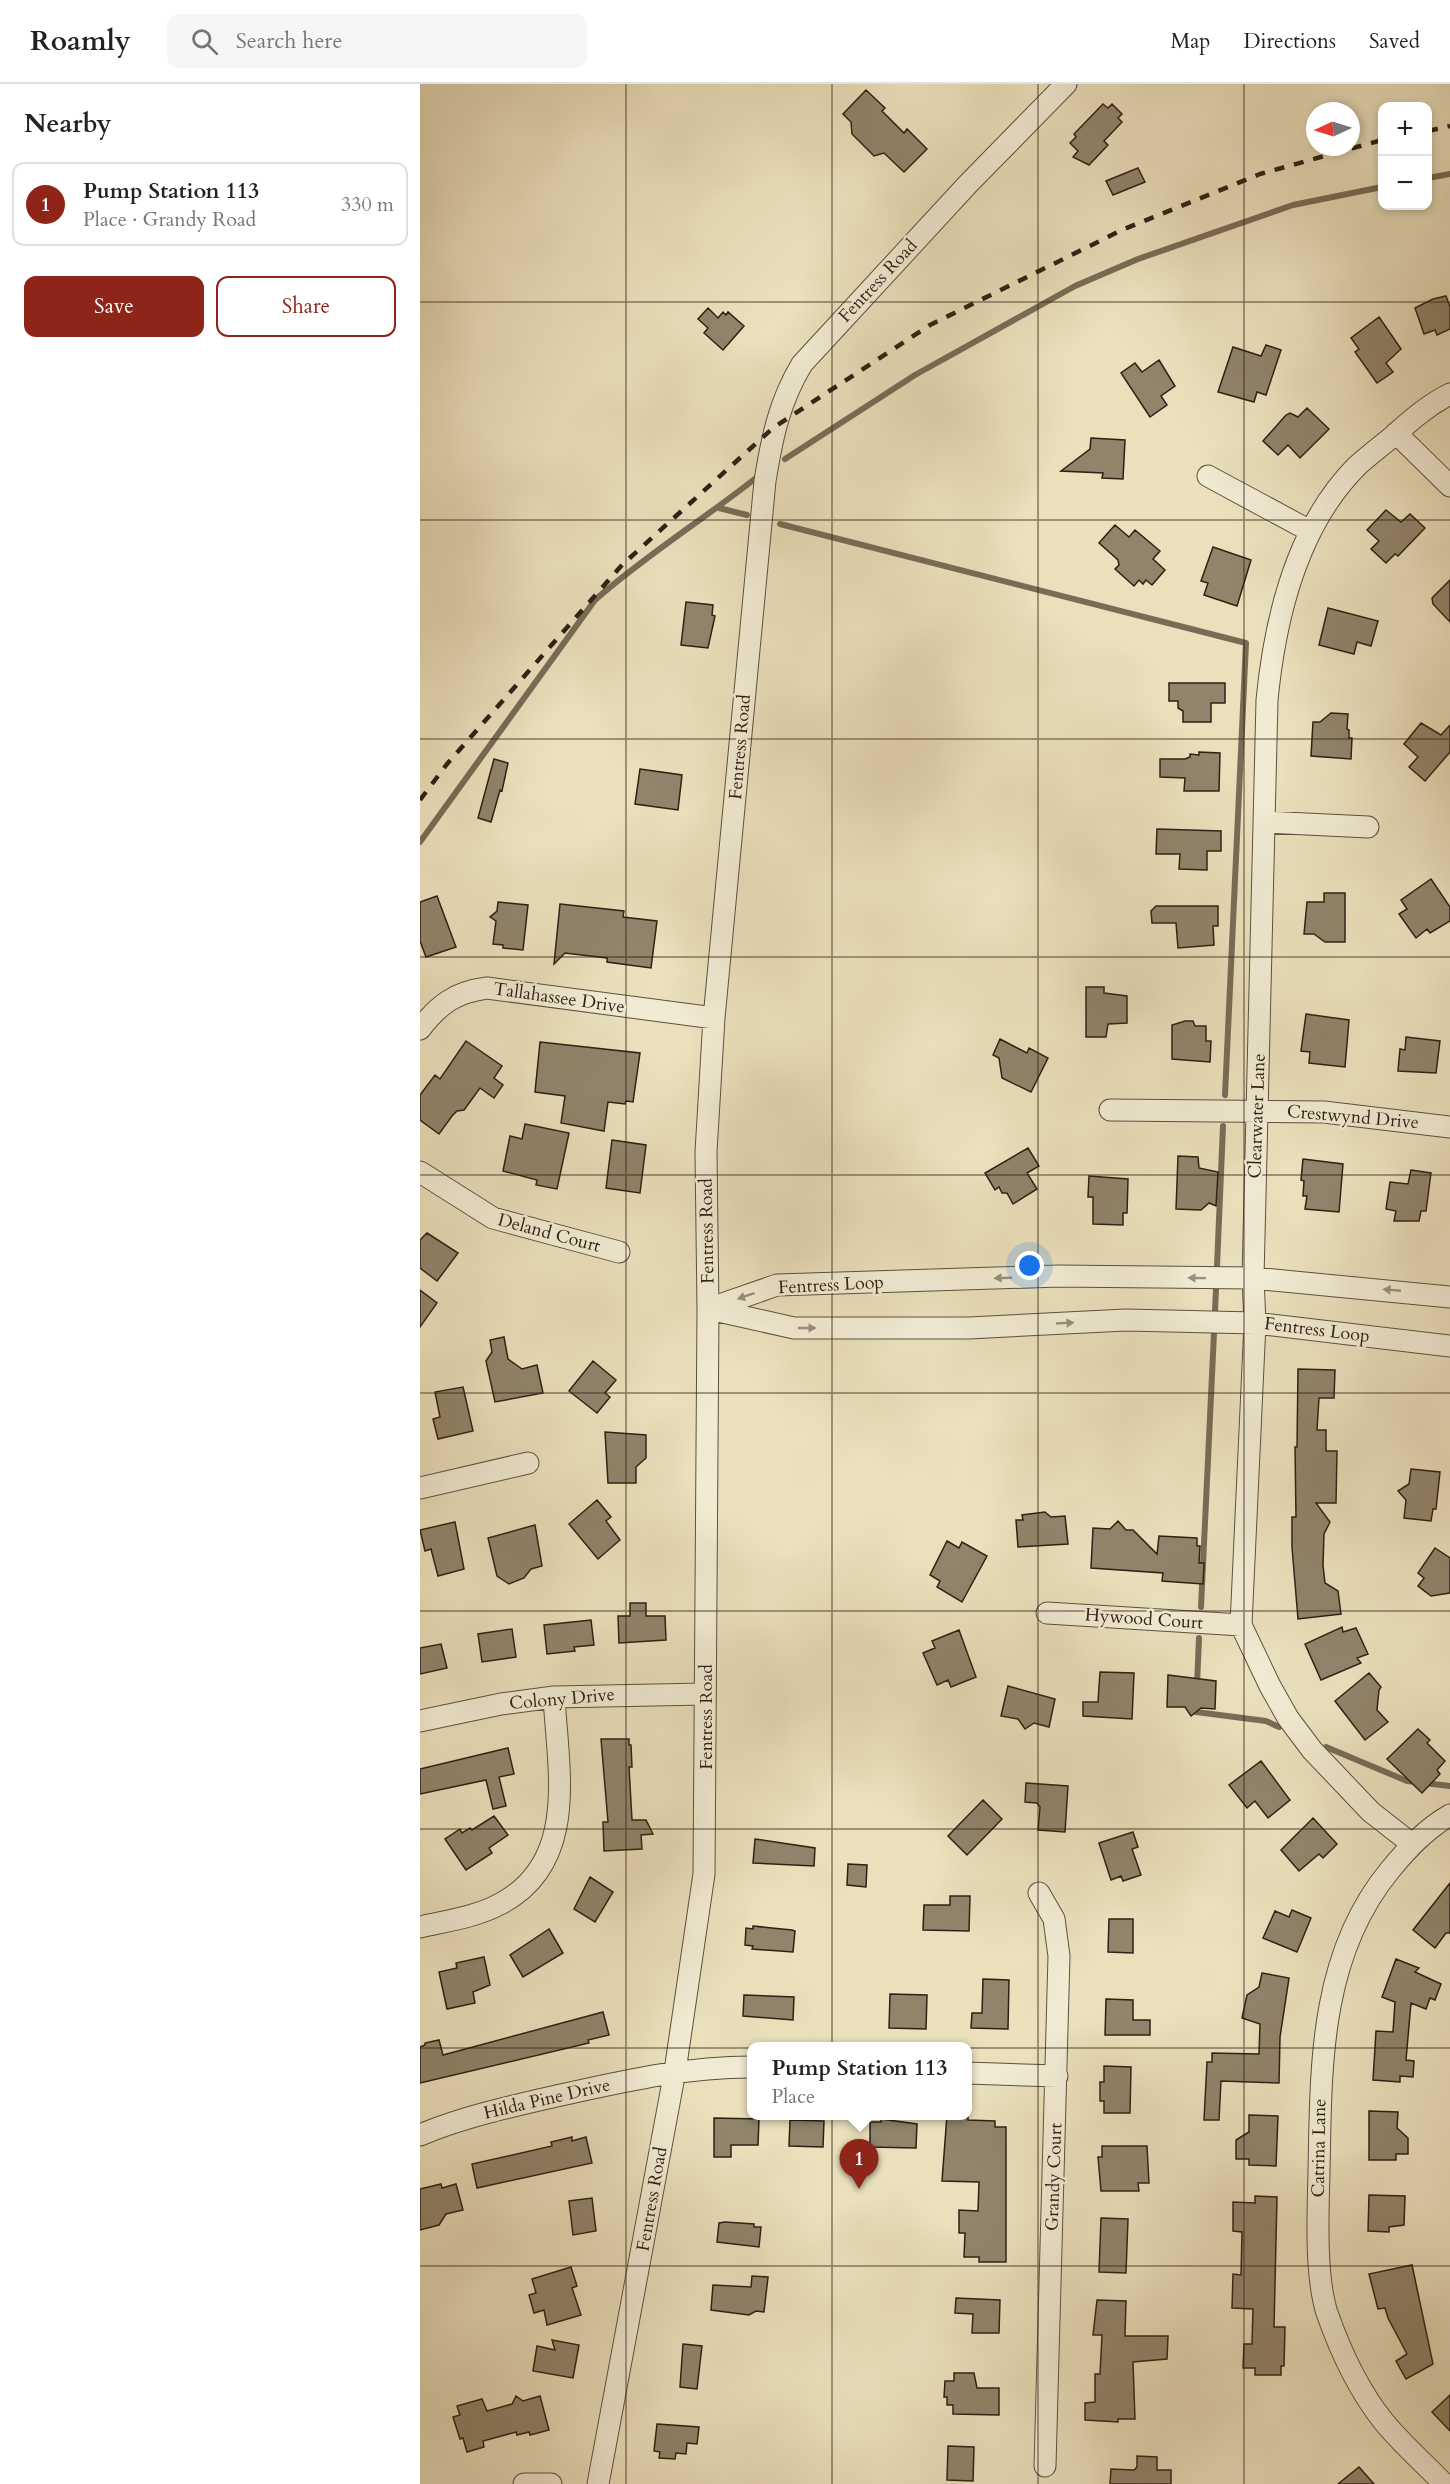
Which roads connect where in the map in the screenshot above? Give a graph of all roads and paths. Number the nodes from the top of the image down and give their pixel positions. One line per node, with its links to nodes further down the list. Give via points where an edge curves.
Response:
1 (1066, 84): 9 (street, Fentress Road, via 845,315 802,364 781,402 765,481)
2 (1450, 394): 3 (street, Clearwater Lane, via 1432,402)
3 (1396, 433): 5 (street); 6 (street, Clearwater Lane, via 1356,467)
4 (1208, 476): 6 (street)
5 (1450, 486)
6 (1310, 531): 7 (street, Clearwater Lane, via 1281,607 1272,652 1267,700)
7 (1265, 822): 8 (street); 12 (street, Clearwater Lane)
8 (1368, 827)
9 (714, 1018): 10 (street, Tallahassee Drive, via 488,988 468,990 449,998); 18 (street, Fentress Road, via 706,1152)
10 (420, 1029)
11 (1110, 1110): 12 (street, Crestwynd Drive)
12 (1257, 1111): 13 (street, Crestwynd Drive, via 1324,1112); 16 (street, Clearwater Lane)
13 (1450, 1127)
14 (420, 1173): 15 (street, Deland Court, via 493,1218)
15 (618, 1252)
16 (1253, 1278): 17 (street, Fentress Loop, one-way to 16); 18 (street, Fentress Loop, one-way to 18, via 1059,1276 777,1285); 19 (street, Clearwater Lane)
17 (1450, 1297)
18 (708, 1309): 19 (street, Fentress Loop, one-way to 19, via 795,1328 969,1328 1126,1320); 25 (street, Fentress Road)
19 (1255, 1323): 20 (street, Fentress Loop); 24 (street, Clearwater Lane)
20 (1450, 1346)
21 (528, 1463): 22 (street)
22 (420, 1488)
23 (1047, 1613): 24 (street, Hywood Court)
24 (1241, 1625): 29 (street, Clearwater Lane, via 1288,1718 1312,1749 1371,1812)
25 (705, 1694): 26 (street, Colony Drive); 33 (street, Fentress Road, via 704,1874)
26 (554, 1697): 27 (street, Colony Drive); 31 (street, via 558,1823 544,1863 522,1890 498,1905)
27 (420, 1721)
28 (1450, 1815): 29 (street, Catrina Lane)
29 (1412, 1844): 41 (street, Catrina Lane, via 1360,1912 1337,1970 1328,2008 1320,2085 1319,2257 1327,2311 1359,2383 1384,2422)
30 (1039, 1893): 35 (street, Grandy Court, via 1054,1919 1058,1938)
31 (420, 1927)
32 (747, 2067): 33 (street, Hilda Pine Drive)
33 (675, 2071): 36 (street, Hilda Pine Drive, via 484,2112); 40 (street, Fentress Road)
34 (972, 2073): 35 (street)
35 (1056, 2076): 37 (street, Grandy Court)
36 (420, 2134)
37 (1045, 2466)
38 (524, 2484): 39 (street)
39 (551, 2484)
40 (598, 2484)
41 (1444, 2484)

